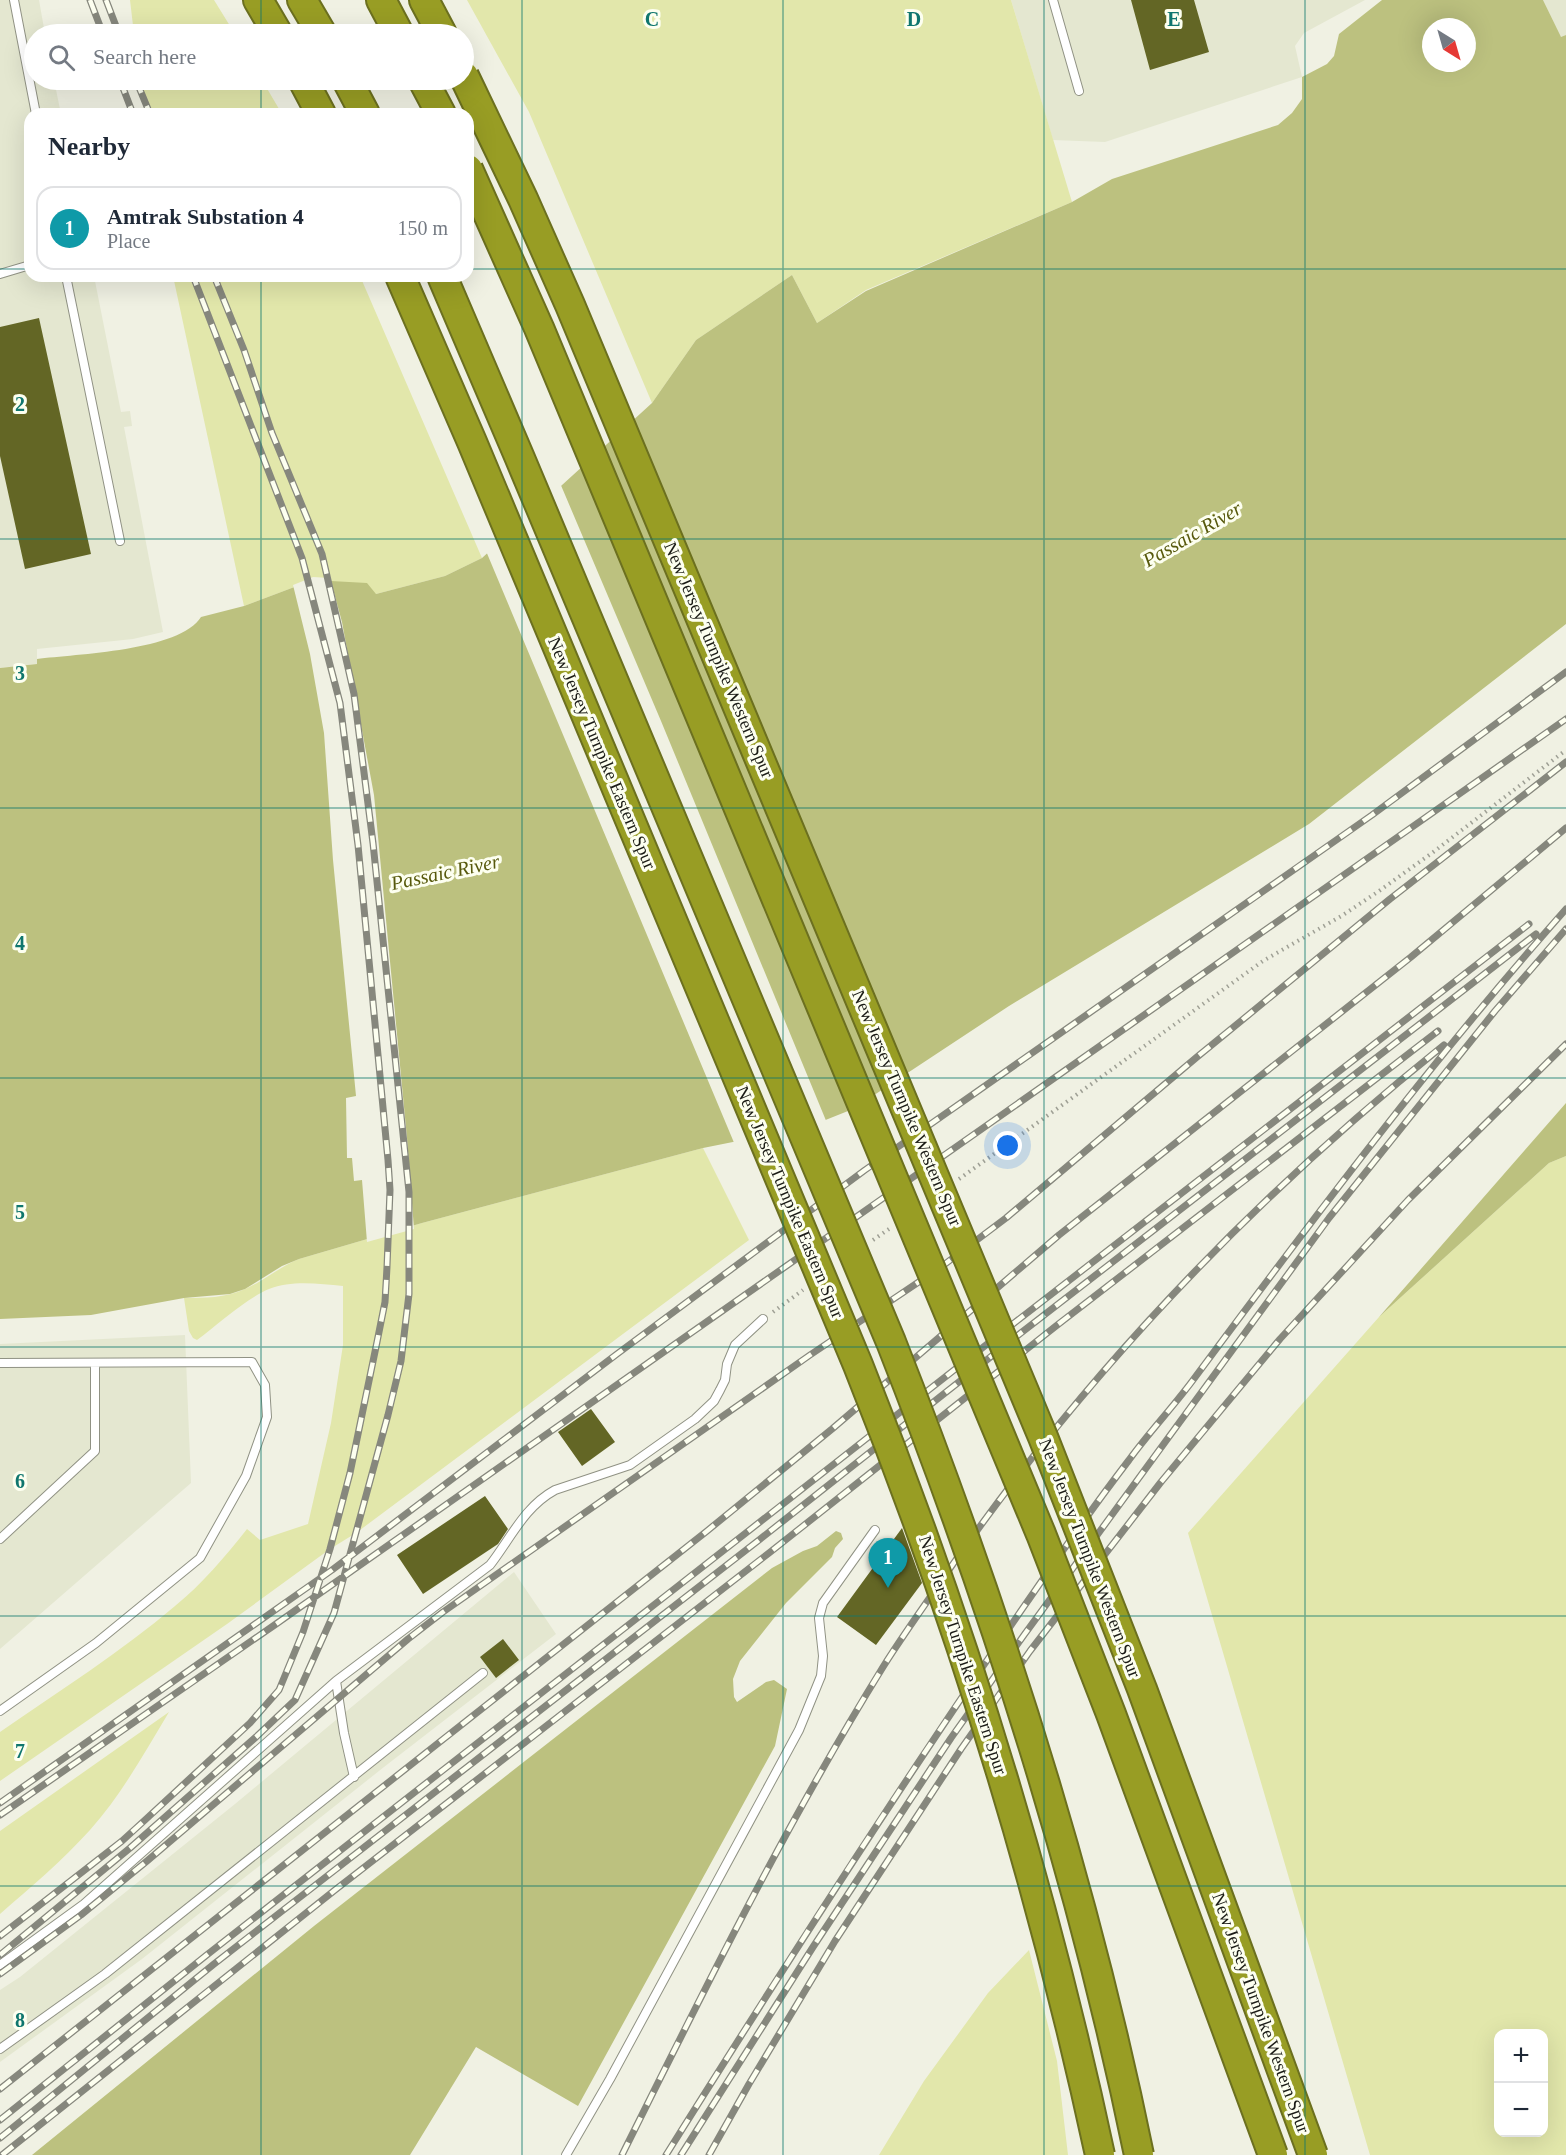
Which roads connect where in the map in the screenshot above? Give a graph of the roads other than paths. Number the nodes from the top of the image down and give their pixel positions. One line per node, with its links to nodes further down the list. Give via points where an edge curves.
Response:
1 (14, 0): 11 (lane)
2 (258, 0): 7 (highway)
3 (302, 0): 8 (highway)
4 (381, 0): 9 (highway)
5 (424, 0): 10 (highway)
6 (1053, 0): 17 (lane)
7 (272, 24)
8 (316, 24)
9 (394, 24)
10 (437, 24)
11 (24, 52)
12 (31, 90): 18 (lane)
13 (308, 90): 19 (highway)
14 (352, 90): 20 (highway)
15 (428, 90): 21 (highway)
16 (471, 90): 44 (highway, New Jersey Turnpike Western Spur, bridge, via 566,294 1043,1437 1149,1709)
17 (1079, 91)
18 (35, 108)
19 (318, 108)
20 (362, 108)
21 (438, 108)
22 (474, 182): 43 (highway, New Jersey Turnpike Western Spur, bridge, via 552,358 1012,1463 1111,1714)
23 (24, 267): 24 (lane)
24 (0, 274)
25 (67, 282): 28 (lane)
26 (403, 282): 41 (highway, New Jersey Turnpike Eastern Spur, bridge, via 858,1365 912,1504 973,1677 1017,1823)
27 (444, 282): 42 (highway, New Jersey Turnpike Eastern Spur, bridge, via 886,1331 940,1468 1012,1673 1059,1830 1104,1999)
28 (120, 541)
29 (763, 1319): 35 (lane, via 735,1345 720,1390 695,1419 630,1466 544,1496 527,1512 490,1565)
30 (0, 1363): 31 (lane)
31 (95, 1363): 33 (lane, via 95,1451); 36 (lane, via 252,1362 265,1385 267,1417 246,1476 200,1558 96,1643)
32 (875, 1530): 40 (lane, via 823,1603 819,1618 821,1676 799,1730)
33 (0, 1539)
34 (483, 1673): 37 (lane)
35 (336, 1681): 37 (lane); 38 (lane, via 84,1905)
36 (0, 1711)
37 (354, 1777): 39 (lane, via 105,1974)
38 (0, 1965)
39 (0, 2049)
40 (566, 2155)
41 (1100, 2155)
42 (1139, 2155)
43 (1273, 2155)
44 (1313, 2155)

